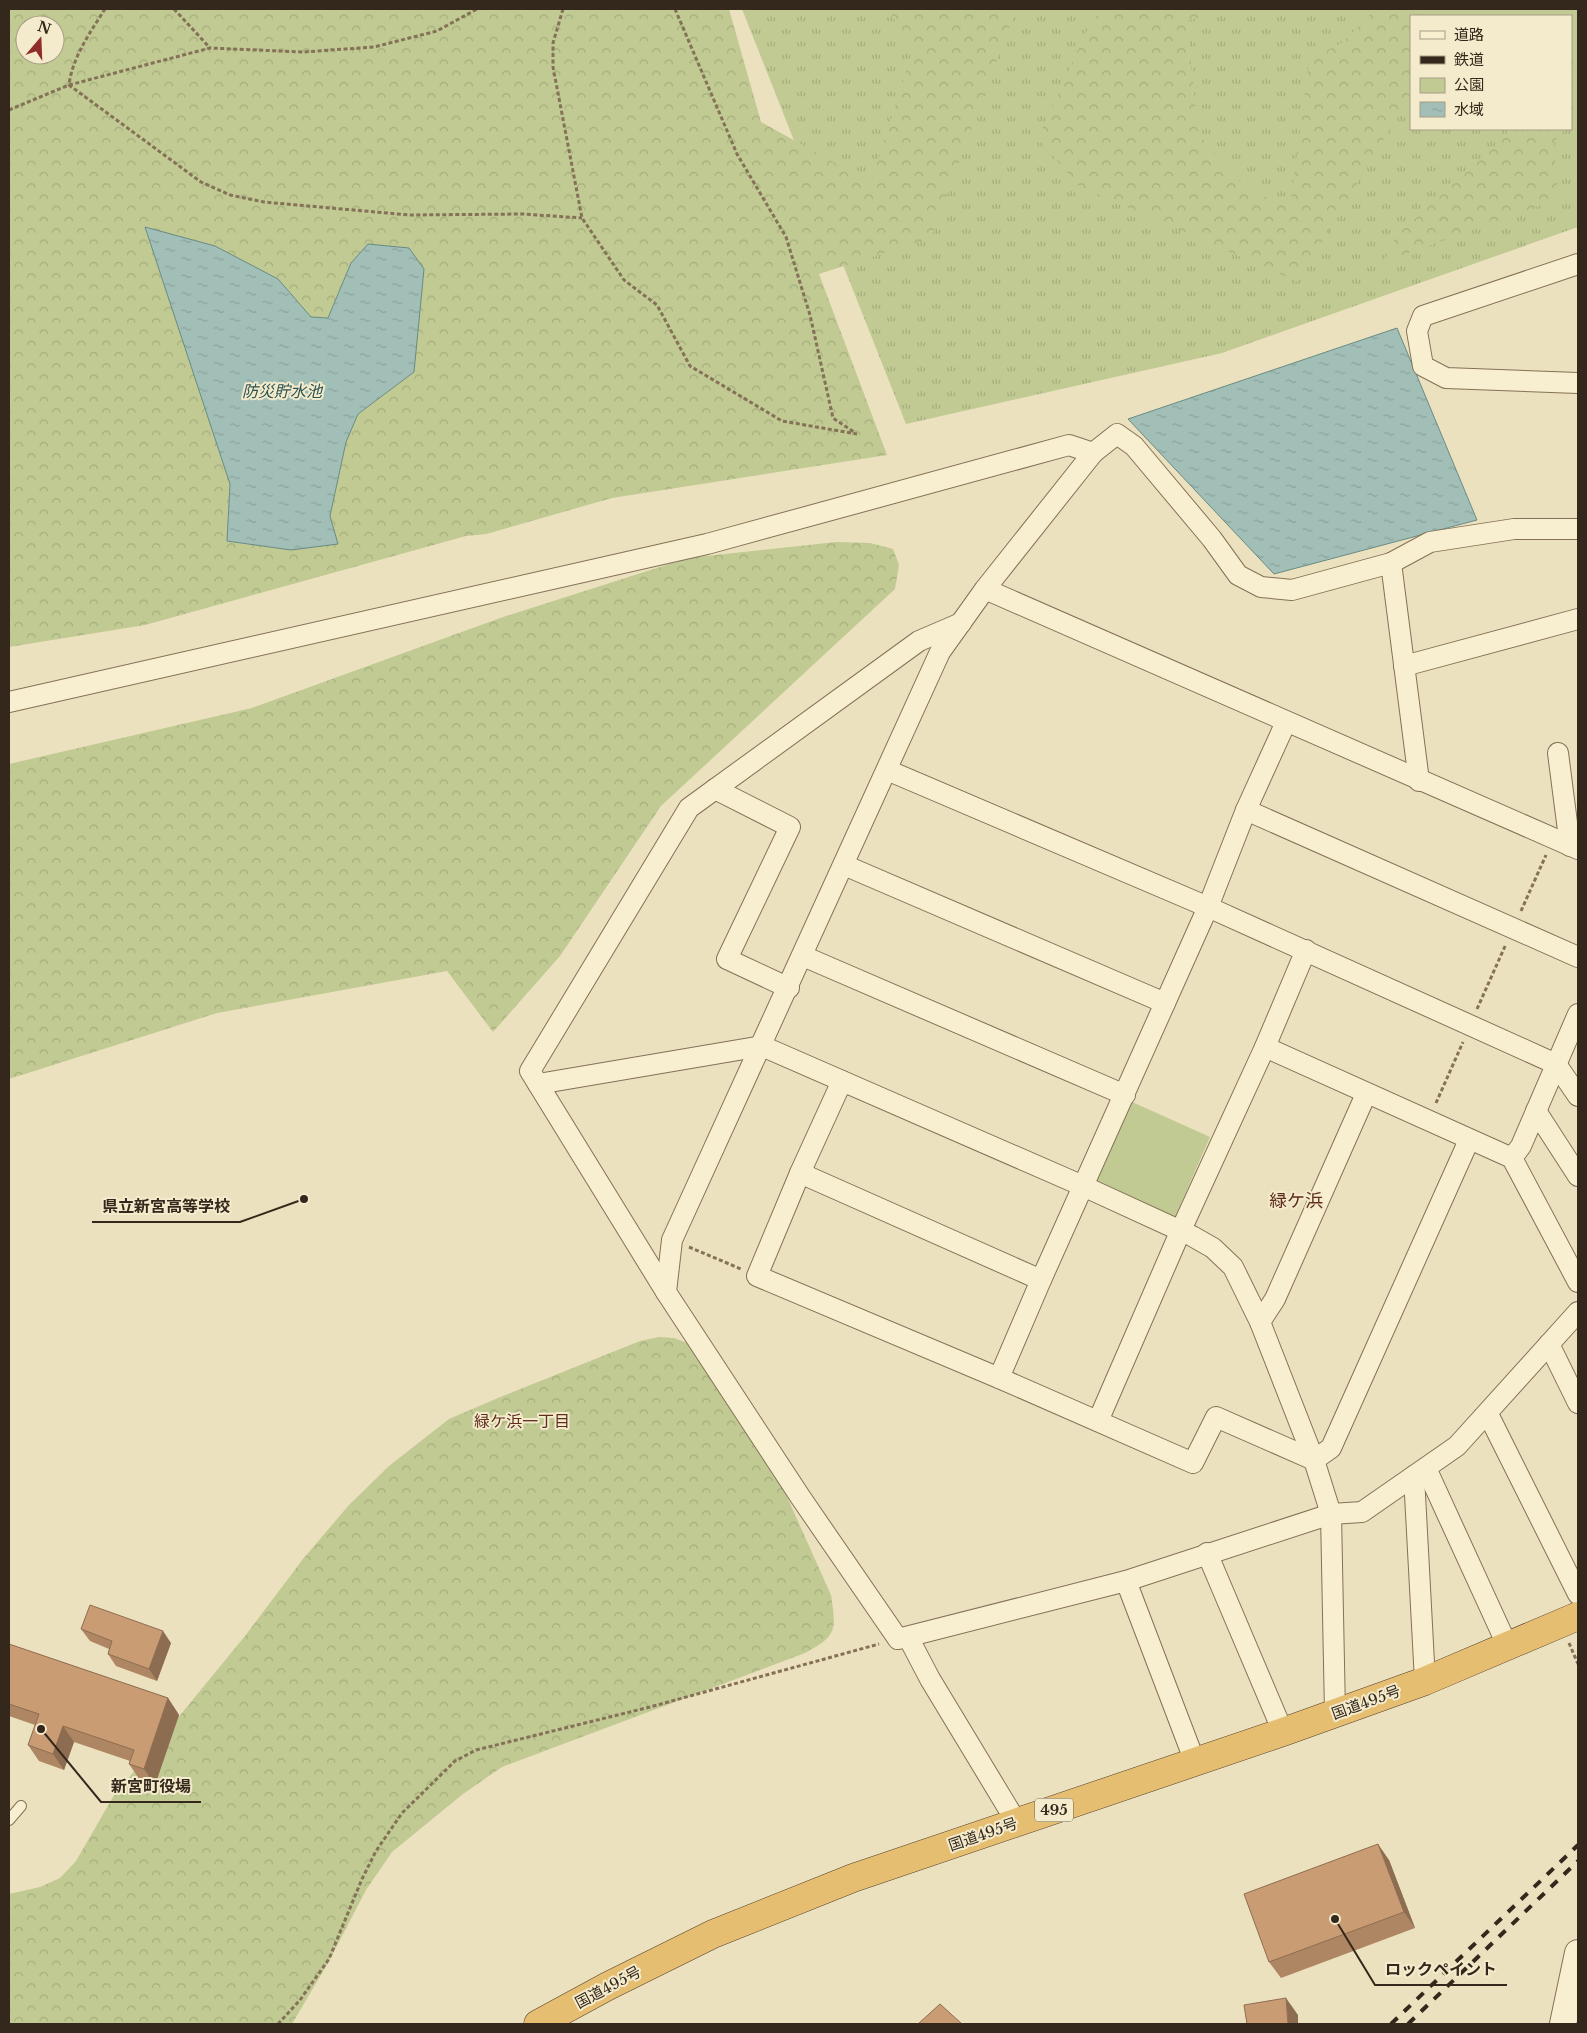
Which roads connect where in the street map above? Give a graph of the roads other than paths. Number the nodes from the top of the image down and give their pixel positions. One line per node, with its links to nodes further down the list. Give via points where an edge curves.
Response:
1 (1578, 264): 2 (street, via 1423,316 1417,331 1423,366 1446,378)
2 (1578, 383)
3 (1093, 453): 5 (street, via 1117,434 1134,446 1238,575 1261,587 1292,590); 6 (street); 10 (street, via 1069,445 707,544)
4 (1578, 529): 5 (street, via 1514,529 1430,542)
5 (1391, 563): 9 (street)
6 (985, 589): 8 (street); 11 (street)
7 (1578, 620): 9 (street)
8 (961, 623): 13 (street, via 940,652); 15 (street, via 919,641)
9 (1404, 666): 14 (street)
10 (9, 702)
11 (1286, 722): 14 (street); 16 (street)
12 (1558, 753): 17 (street)
13 (887, 770): 18 (street); 19 (street)
14 (1419, 780): 17 (street)
15 (715, 789): 23 (street, via 790,827 727,959); 30 (street, via 689,808 530,1071)
16 (1246, 810): 19 (street); 22 (street)
17 (1567, 844)
18 (844, 865): 21 (street); 24 (street)
19 (1208, 907): 20 (street); 24 (street)
20 (1306, 950): 27 (street); 28 (street)
21 (803, 956): 23 (street); 32 (street)
22 (1578, 957)
23 (789, 988): 26 (street)
24 (1165, 1003): 32 (street)
25 (1578, 1014): 28 (street)
26 (762, 1046): 29 (street); 30 (street); 43 (street, via 672,1240)
27 (1265, 1048): 31 (street); 40 (street)
28 (1556, 1064): 33 (street); 34 (street)
29 (842, 1081): 37 (street); 39 (street)
30 (538, 1084): 43 (street)
31 (1366, 1094): 35 (street); 45 (street, via 1275,1300)
32 (1125, 1095): 39 (street)
33 (1578, 1096)
34 (1536, 1111): 36 (street, via 1521,1146); 38 (street)
35 (1469, 1140): 36 (street); 51 (street, via 1331,1448)
36 (1512, 1158): 42 (street)
37 (800, 1173): 41 (street); 47 (street, via 757,1276)
38 (1578, 1176)
39 (1083, 1186): 40 (street); 41 (street)
40 (1181, 1230): 45 (street, via 1213,1248 1233,1267); 50 (street)
41 (1041, 1280): 47 (street)
42 (1578, 1282)
43 (666, 1292): 58 (street, via 796,1490)
44 (1578, 1312): 46 (street)
45 (1260, 1322): 51 (street)
46 (1549, 1344): 48 (street); 49 (street)
47 (999, 1378): 50 (street)
48 (1578, 1403)
49 (1488, 1414): 52 (street, via 1457,1446); 56 (street)
50 (1098, 1421): 51 (street, via 1193,1463 1216,1417)
51 (1314, 1460): 53 (street)
52 (1420, 1472): 53 (street, via 1362,1512); 59 (street); 60 (street)
53 (1331, 1514): 54 (street); 61 (street)
54 (1207, 1553): 55 (street); 62 (street)
55 (1126, 1581): 58 (street); 63 (street)
56 (1578, 1594)
57 (1578, 1616): 59 (highway, 国道495号 / 495)
58 (903, 1638): 66 (street)
59 (1508, 1647): 60 (highway, 国道495号 / 495)
60 (1425, 1681): 61 (highway, 国道495号 / 495)
61 (1335, 1713): 62 (highway, 国道495号 / 495)
62 (1283, 1732): 63 (highway, 国道495号 / 495)
63 (1195, 1762): 66 (highway, 国道495号 / 495)
64 (22, 1806): 65 (lane)
65 (9, 1820)
66 (1017, 1823): 68 (highway, 国道495号 / 495, via 853,1878 713,1934)
67 (1578, 1953): 69 (street)
68 (538, 2024)
69 (1563, 2024)

